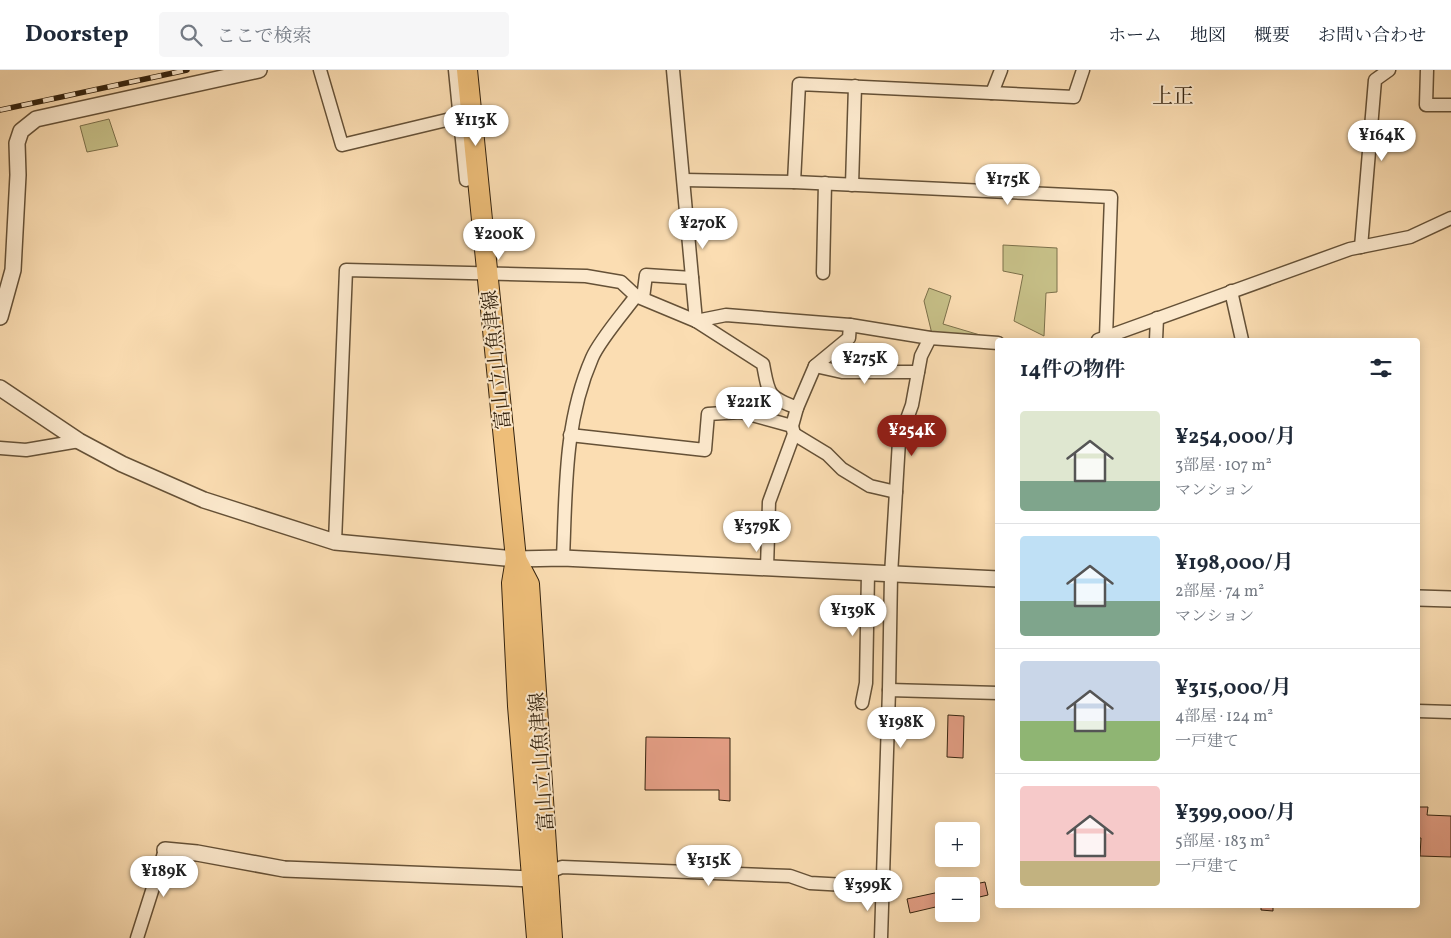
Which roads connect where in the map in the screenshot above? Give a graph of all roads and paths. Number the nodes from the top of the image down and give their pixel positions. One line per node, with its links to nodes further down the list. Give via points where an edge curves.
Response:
1 (259, 70): 26 (street, via 36,119 20,131 16,143 18,175 12,270)
2 (320, 70): 13 (street, via 342,145)
3 (455, 70): 13 (street)
4 (467, 70): 21 (main road, 富山立山魚津線)
5 (673, 70): 15 (street)
6 (1001, 70): 11 (street)
7 (1083, 70): 11 (street, via 1074,97)
8 (1389, 70): 20 (street, via 1376,80)
9 (1427, 70): 12 (street, via 1426,105)
10 (854, 86): 11 (street); 16 (street, via 799,84); 18 (street)
11 (992, 93)
12 (1451, 105)
13 (459, 117): 14 (street)
14 (466, 180)
15 (684, 180): 16 (street); 23 (street)
16 (794, 182): 17 (street)
17 (825, 184): 18 (street); 22 (street)
18 (852, 185): 31 (street, via 1111,197)
19 (1451, 218): 20 (street, via 1410,237)
20 (1361, 247): 24 (street)
21 (488, 274): 25 (street, via 586,276 621,282); 44 (street, via 346,270); 46 (main road, 富山立山魚津線)
22 (823, 274)
23 (692, 278): 25 (street, via 646,275); 28 (street)
24 (1231, 291): 27 (street); 33 (street)
25 (640, 297): 28 (street); 40 (street, via 593,356 578,397)
26 (0, 317)
27 (1157, 318): 31 (street); 32 (street)
28 (696, 321): 29 (street, via 726,315); 38 (street, via 763,364 769,392 777,400)
29 (850, 325): 30 (street); 35 (street, via 848,338)
30 (930, 338): 34 (street); 36 (street)
31 (1102, 338)
32 (1156, 338)
33 (1242, 338)
34 (995, 343)
35 (816, 366): 36 (street, via 842,372); 38 (street)
36 (918, 372): 43 (street, via 912,405 899,441)
37 (0, 388): 41 (street)
38 (797, 408): 39 (street)
39 (793, 430): 40 (street, via 741,412 708,414 705,450); 43 (street, via 842,469 870,486); 47 (street, via 769,502)
40 (570, 436): 45 (street)
41 (79, 441): 42 (street, via 26,450); 44 (street, via 204,500)
42 (0, 448)
43 (896, 492): 49 (street)
44 (335, 542): 46 (street)
45 (563, 558): 46 (street); 47 (street)
46 (516, 559): 59 (main road, 富山立山魚津線, via 512,583 518,696)
47 (767, 568): 48 (street)
48 (868, 573): 49 (street); 55 (street, via 866,683)
49 (891, 575): 50 (street); 53 (street)
50 (995, 578)
51 (1420, 598): 52 (street)
52 (1451, 599)
53 (889, 690): 54 (street); 60 (street)
54 (995, 693)
55 (862, 703)
56 (1420, 711): 57 (street)
57 (1451, 712)
58 (165, 850): 59 (street, via 284,869); 61 (street)
59 (540, 876): 60 (street, via 562,867 790,876 810,883); 62 (main road, 富山立山魚津線); 63 (main road, 富山立山魚津線)
60 (882, 887): 64 (street)
61 (137, 938)
62 (537, 938)
63 (552, 938)
64 (881, 938)

